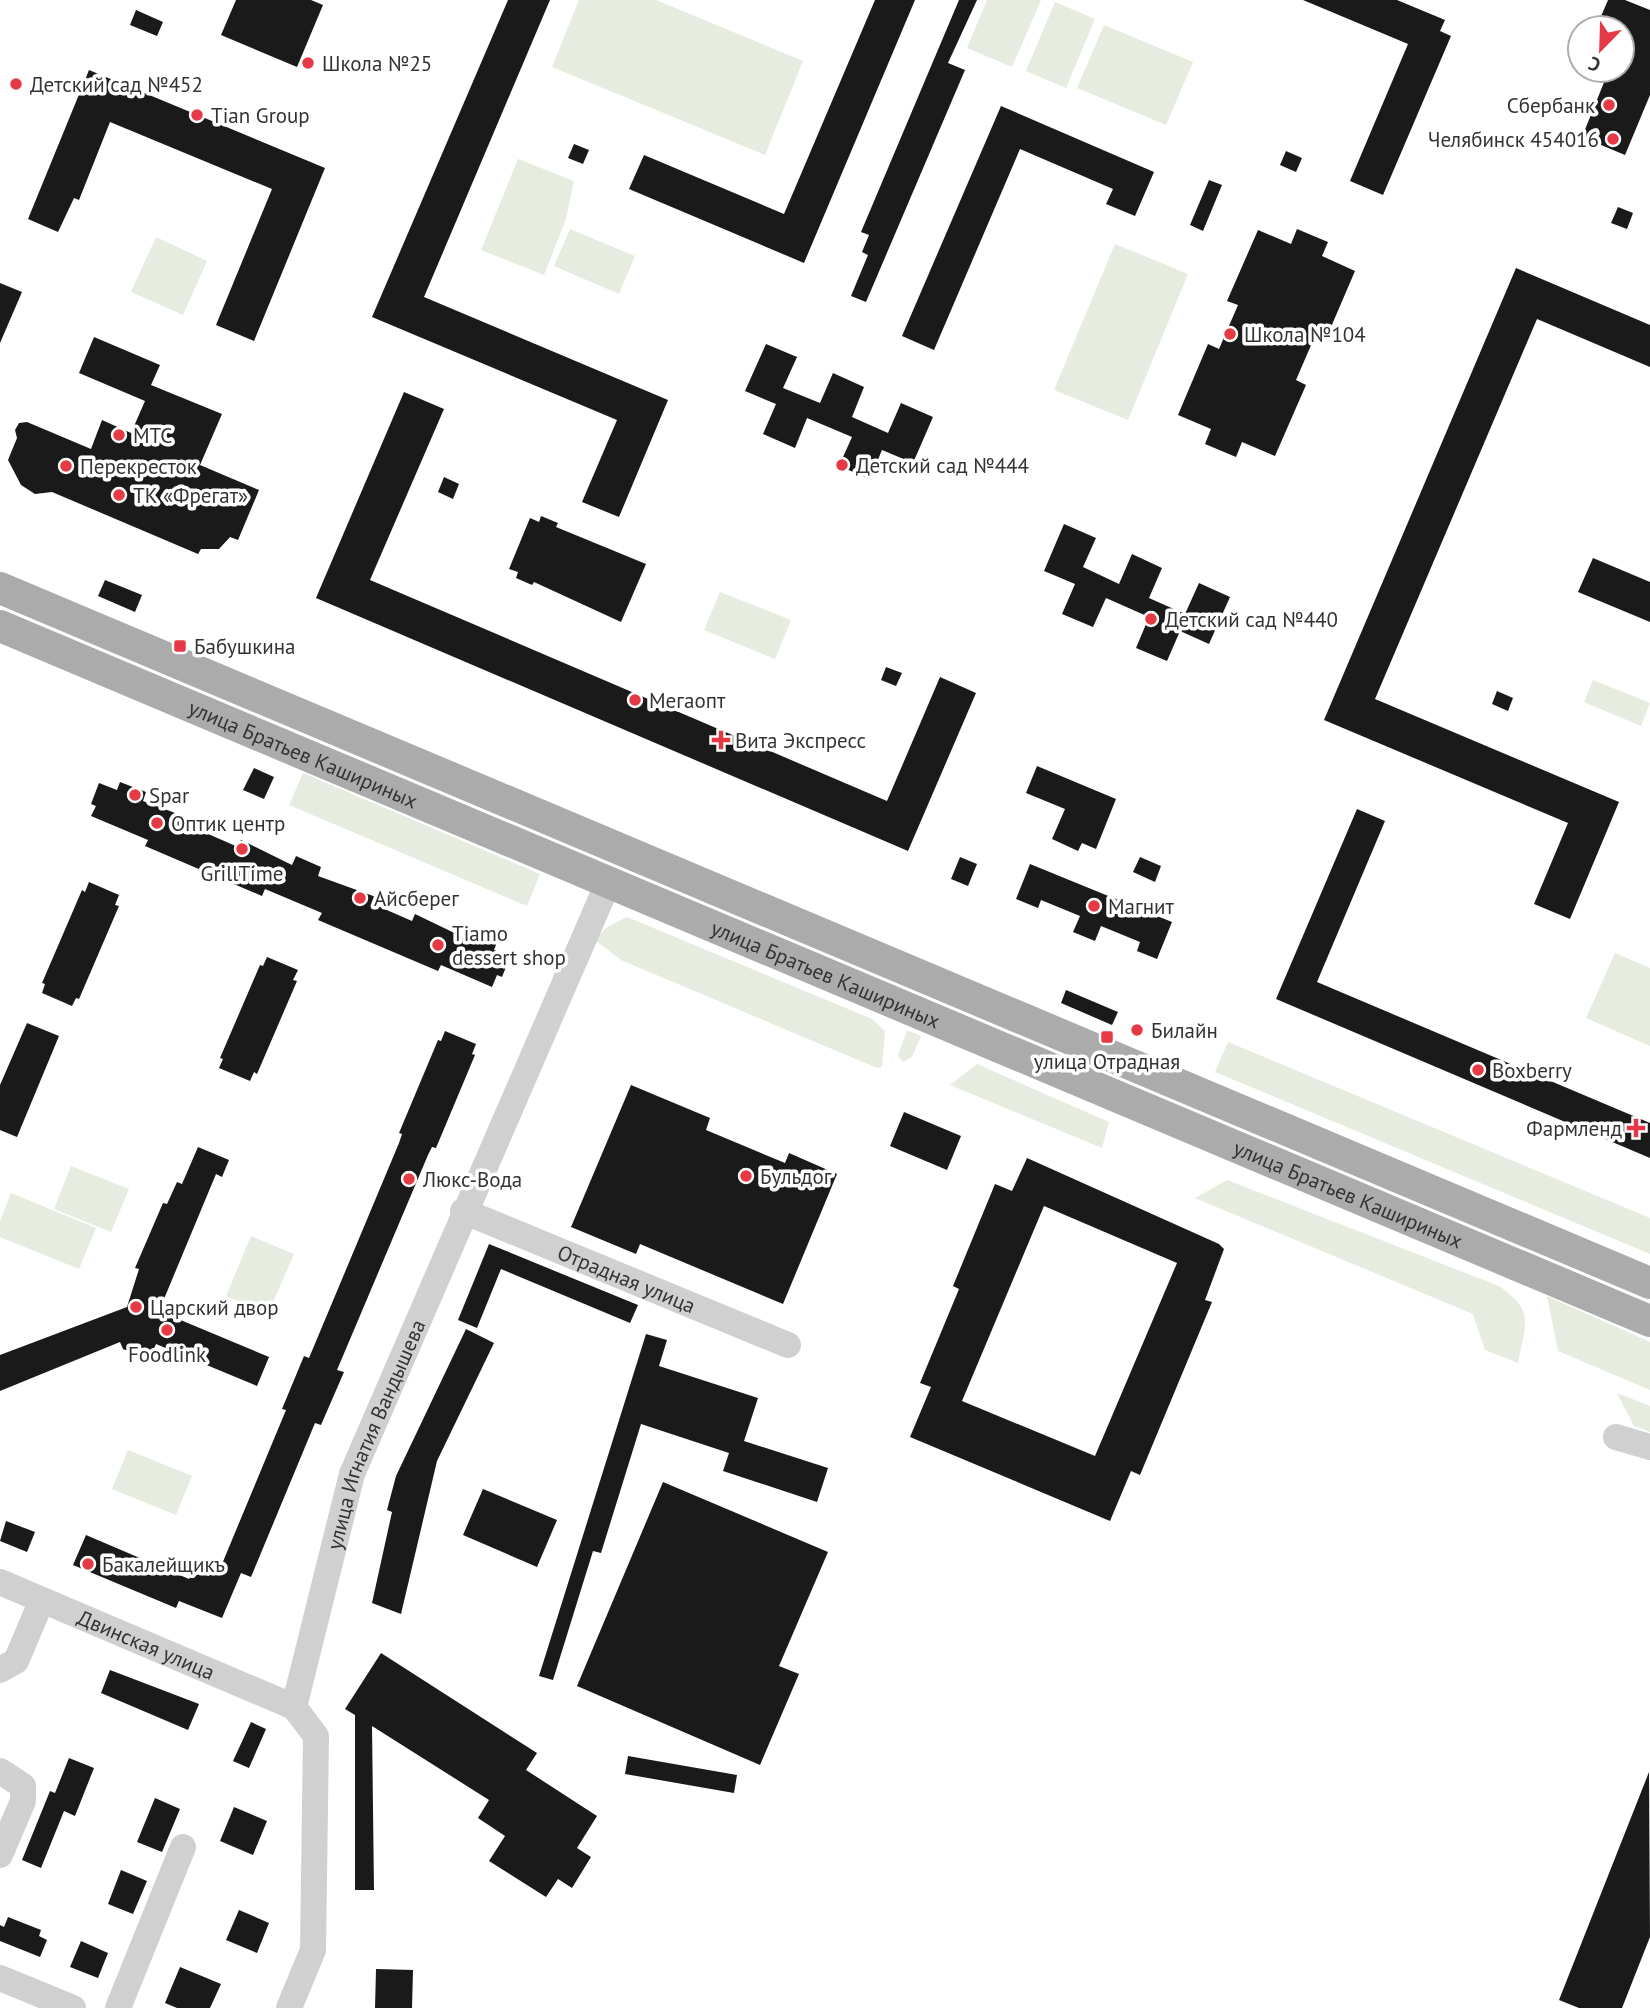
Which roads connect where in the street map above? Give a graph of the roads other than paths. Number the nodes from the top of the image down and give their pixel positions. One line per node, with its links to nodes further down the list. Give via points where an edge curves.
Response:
1 (0, 588): 5 (main road, улица Братьев Кашириных)
2 (0, 626): 3 (main road, улица Братьев Кашириных)
3 (608, 883): 4 (street, улица Игнатия Вандышева); 6 (main road, улица Братьев Кашириных)
4 (463, 1211): 7 (street, Отрадная улица); 13 (street, улица Игнатия Вандышева, via 352,1474)
5 (1650, 1283)
6 (1650, 1321)
7 (788, 1345)
8 (1616, 1437): 9 (street)
9 (1650, 1447)
10 (0, 1582): 11 (street, Двинская улица)
11 (43, 1600): 12 (street, via 16,1661); 13 (street, Двинская улица)
12 (0, 1670)
13 (294, 1707): 20 (street, via 316,1736 313,1950)
14 (0, 1771): 16 (street, via 23,1787 23,1801)
15 (183, 1847): 19 (street)
16 (0, 1856)
17 (0, 1978): 18 (street)
18 (72, 2008)
19 (118, 2008)
20 (289, 2008)

